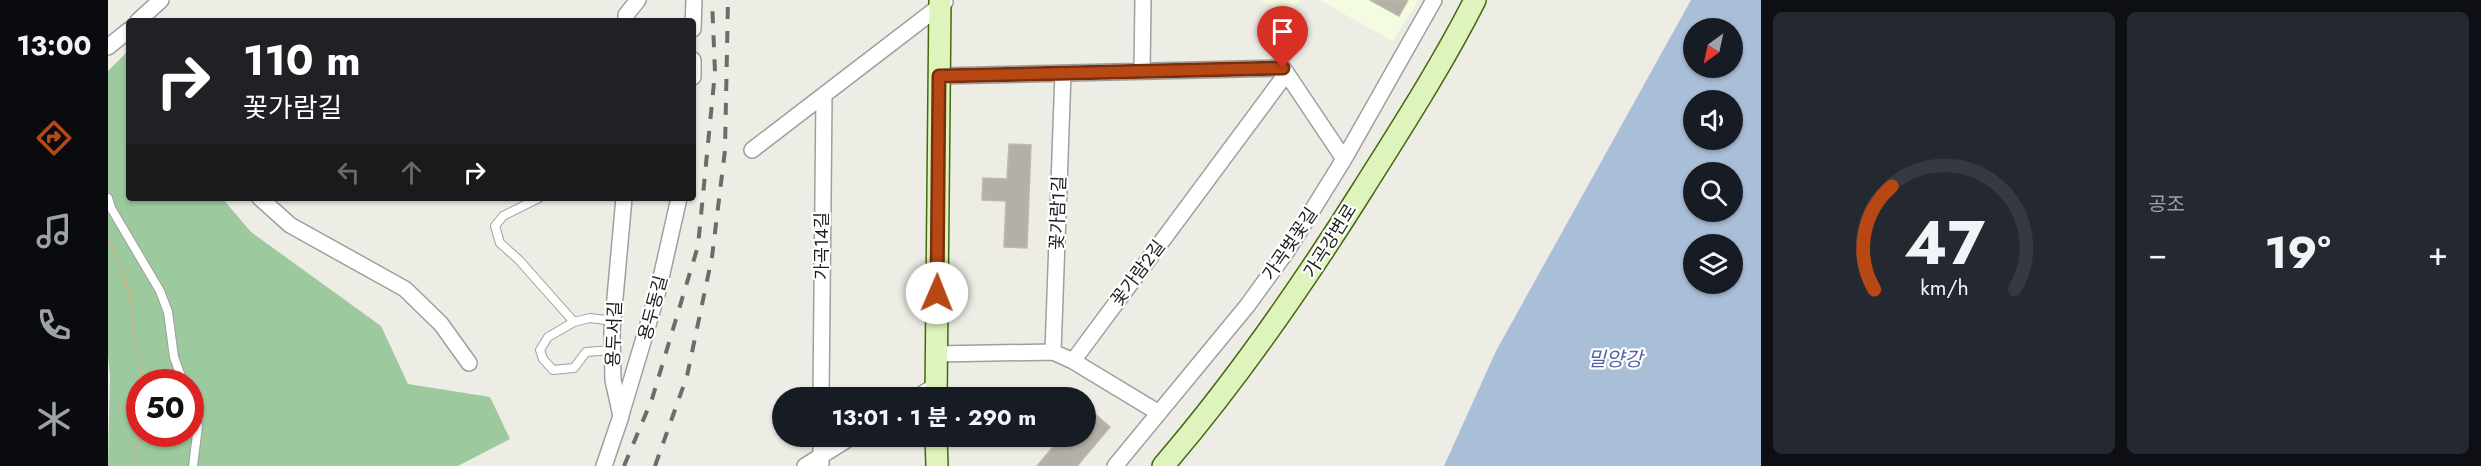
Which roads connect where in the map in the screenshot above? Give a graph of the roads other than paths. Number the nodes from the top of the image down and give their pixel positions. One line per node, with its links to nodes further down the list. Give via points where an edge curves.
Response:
1 (161, 0): 9 (street)
2 (638, 0): 8 (street)
3 (694, 0): 10 (street)
4 (1143, 0): 13 (street)
5 (1434, 0): 19 (street, 가곡벚꽃길)
6 (1475, 0): 46 (main road, 가곡강변로, via 1398,135 1299,290 1242,369)
7 (942, 2): 16 (main road); 17 (street)
8 (625, 14)
9 (141, 18)
10 (693, 18)
11 (126, 32): 12 (street)
12 (108, 47)
13 (1142, 71): 14 (street); 15 (street, via 1283,68)
14 (1063, 73): 16 (street); 28 (street, 꽃가람1길)
15 (1286, 74): 19 (street); 30 (street, 꽃가람2길)
16 (939, 76): 29 (main road)
17 (824, 95): 18 (street); 33 (street, 가곡14길)
18 (752, 150)
19 (1344, 159): 35 (street, 가곡벚꽃길, via 1281,260)
20 (108, 198): 32 (lane, via 160,291)
21 (263, 201): 31 (street, via 290,225 405,289 441,324)
22 (533, 201): 26 (lane, via 503,216 495,226 500,243)
23 (624, 201): 25 (street, 용두서길)
24 (679, 201): 36 (street, 용두동길, via 658,291)
25 (613, 321): 26 (lane, via 590,318); 27 (street, 용두서길)
26 (574, 322): 27 (lane, via 548,337 540,350 554,370 574,368 586,352)
27 (613, 350): 36 (street, 용두서길, via 613,380)
28 (1053, 352): 29 (street); 30 (street)
29 (936, 354): 34 (main road)
30 (1073, 361): 35 (street)
31 (469, 363)
32 (178, 369)
33 (821, 387)
34 (936, 387)
35 (1159, 413): 45 (street, 가곡벚꽃길)
36 (621, 416): 42 (street)
37 (195, 447): 41 (lane)
38 (839, 447): 40 (street)
39 (936, 447): 44 (main road)
40 (821, 461): 43 (street)
41 (193, 466)
42 (604, 466)
43 (805, 466)
44 (937, 466)
45 (1115, 466)
46 (1163, 466)

